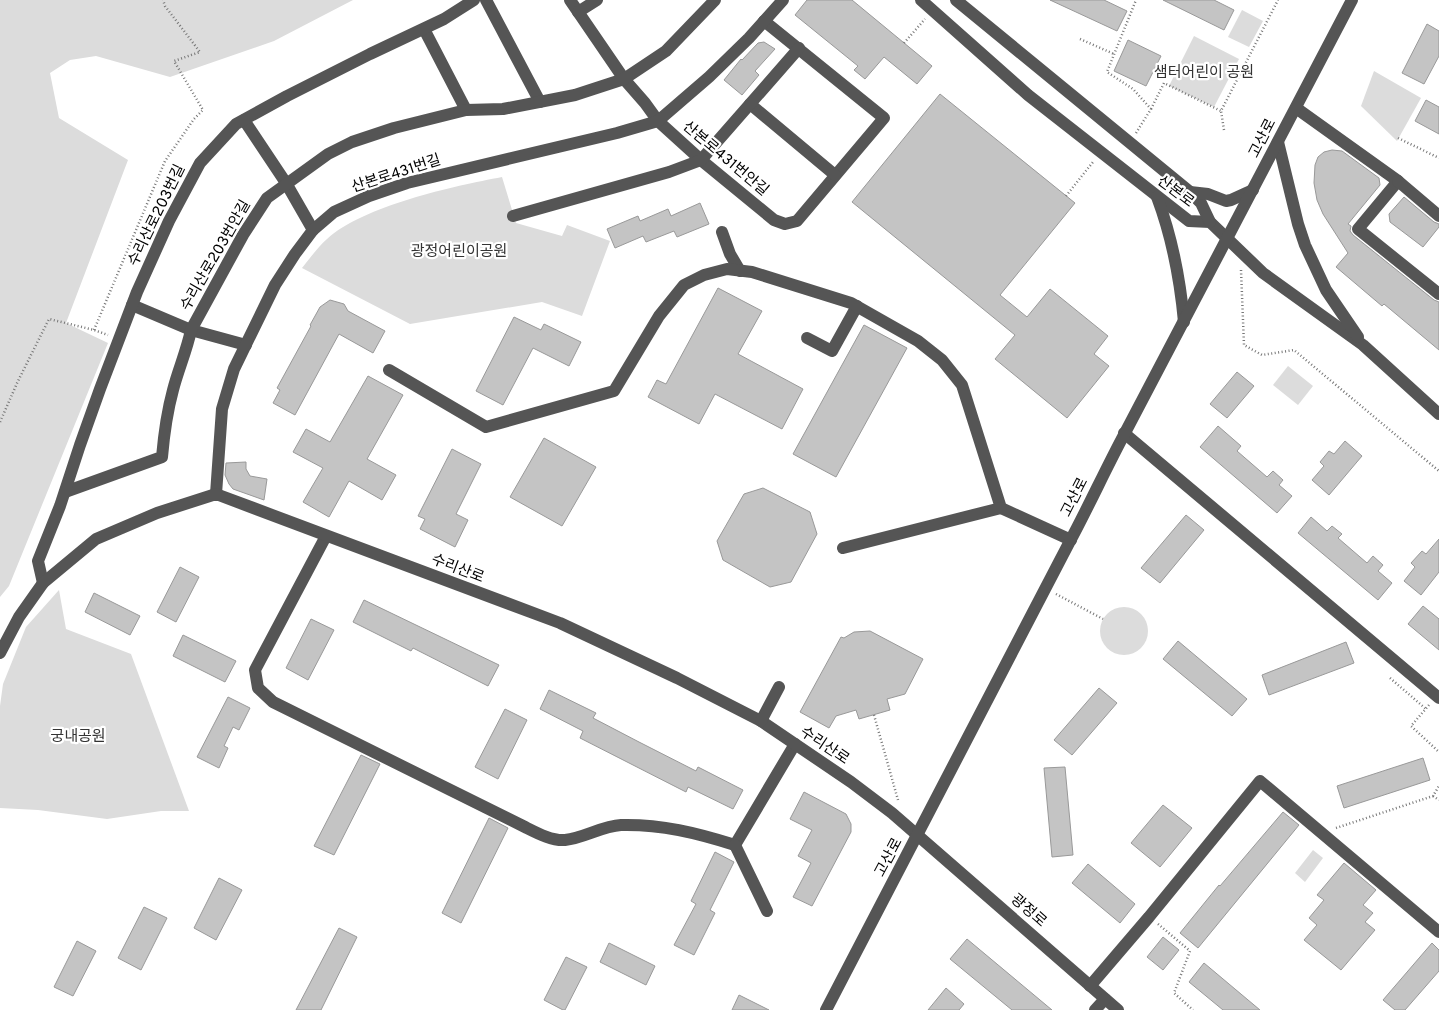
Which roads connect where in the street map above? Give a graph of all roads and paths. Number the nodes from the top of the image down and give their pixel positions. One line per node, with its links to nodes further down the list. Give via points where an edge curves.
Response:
1 (163, 0): 62 (path, via 200,52 174,62 203,110 194,118 165,162 94,330 49,319)
2 (474, 0): 16 (street, 수리산로203번길)
3 (486, 0): 22 (street)
4 (570, 0): 14 (street)
5 (597, 0): 14 (street)
6 (715, 0): 21 (street, 수리산로203번안길, via 666,51)
7 (783, 0): 15 (street, 산본로431번길)
8 (921, 0): 13 (street, 산본로)
9 (956, 0): 32 (street)
10 (1136, 0): 20 (path)
11 (1278, 0): 27 (path)
12 (1352, 0): 24 (street, 고산로)
13 (932, 10): 18 (path); 34 (street, 산본로, via 1028,95)
14 (578, 12): 21 (street)
15 (764, 21): 19 (street); 29 (street, 산본로431번길, via 709,77)
16 (424, 29): 26 (street); 28 (street, 수리산로203번길)
17 (1080, 39): 20 (path)
18 (904, 43)
19 (799, 48): 23 (street); 37 (street, via 884,118)
20 (1114, 54): 25 (path, via 1108,72 1133,89)
21 (624, 79): 22 (street, 수리산로203번안길); 29 (street)
22 (540, 102): 26 (street, 수리산로203번안길, via 503,109)
23 (750, 104): 36 (street); 37 (street)
24 (1296, 108): 33 (street, 고산로); 38 (street)
25 (1151, 109): 27 (path, via 1164,83); 32 (path)
26 (466, 110): 39 (street, 수리산로203번안길, via 352,142)
27 (1221, 111): 30 (path)
28 (244, 120): 39 (street); 53 (street, 수리산로203번길, via 236,124 200,163 169,221)
29 (658, 121): 36 (street, 산본로431번안길); 47 (street, 산본로431번길, via 407,183 334,212)
30 (1224, 130)
31 (1398, 138): 35 (path)
32 (1130, 142): 41 (street)
33 (1278, 142): 40 (street, 고산로); 59 (street, via 1305,246 1326,290)
34 (1100, 152): 42 (path); 43 (street, 산본로)
35 (1439, 158)
36 (701, 160): 37 (street, 산본로431번안길, via 774,220 786,224 797,221); 44 (street)
37 (835, 175)
38 (1398, 182): 45 (street); 52 (street, via 1358,229)
39 (286, 183): 47 (street); 56 (street, 수리산로203번안길, via 267,198 243,234)
40 (1254, 190): 41 (street, via 1226,201); 49 (street, 고산로)
41 (1190, 192): 46 (street, via 1201,203)
42 (1066, 196)
43 (1157, 197): 46 (street, 산본로, via 1189,221); 55 (street, via 1172,240)
44 (513, 216)
45 (1439, 216)
46 (1210, 222): 49 (street)
47 (313, 230): 58 (street, 산본로431번길, via 275,285)
48 (722, 232): 51 (street)
49 (1227, 237): 50 (street); 55 (street, 고산로)
50 (1240, 250): 59 (street, via 1263,273); 64 (path, via 1244,344 1262,355 1294,350)
51 (740, 271): 54 (street); 60 (street, via 727,270 684,285 659,316 614,391 605,394 486,427)
52 (1439, 294)
53 (132, 305): 56 (street); 65 (street, 수리산로203번길)
54 (857, 306): 57 (street, via 832,351); 67 (street, via 918,341 942,360 962,385)
55 (1184, 322): 63 (street, 고산로)
56 (191, 330): 58 (street); 65 (street, 수리산로203번안길, via 173,390 162,456)
57 (807, 338)
58 (246, 345): 66 (street, 산본로431번길, via 234,369 222,409)
59 (1363, 345): 61 (street)
60 (389, 370)
61 (1439, 414)
62 (0, 422)
63 (1124, 433): 69 (street, 고산로); 77 (street)
64 (1439, 471)
65 (65, 492): 71 (street, 수리산로203번길, via 38,561)
66 (216, 494): 68 (street, 수리산로); 71 (street, via 158,513 96,539)
67 (1001, 508): 69 (street); 70 (street)
68 (326, 536): 80 (street, 수리산로, via 560,623); 89 (street, via 255,670 258,688 273,702 544,836 565,840 618,825 654,825)
69 (1071, 540): 72 (street, 고산로)
70 (843, 548)
71 (43, 584): 74 (street, via 19,617)
72 (1046, 588): 73 (path); 88 (street, 고산로)
73 (1103, 619)
74 (0, 654)
75 (1390, 678): 78 (path)
76 (779, 686): 80 (street)
77 (1438, 697): 78 (path)
78 (1426, 708): 82 (path, via 1411,726)
79 (874, 715): 86 (path)
80 (761, 721): 81 (street, 수리산로)
81 (795, 744): 86 (street, 수리산로); 89 (street)
82 (1439, 752)
83 (1439, 786): 84 (path)
84 (1433, 796): 85 (path); 87 (path)
85 (1439, 800)
86 (904, 823): 88 (street, 수리산로)
87 (1335, 829)
88 (918, 834): 93 (street, 광정로); 95 (street, 고산로)
89 (735, 845): 90 (street)
90 (767, 911)
91 (1149, 917): 92 (street, via 1260,781); 93 (street); 98 (path, via 1190,951 1174,993)
92 (1439, 932)
93 (1090, 986): 94 (street, 광정로)
94 (1105, 998): 96 (street); 97 (street, 광정로)
95 (826, 1010)
96 (1095, 1010)
97 (1118, 1010)
98 (1194, 1010)

